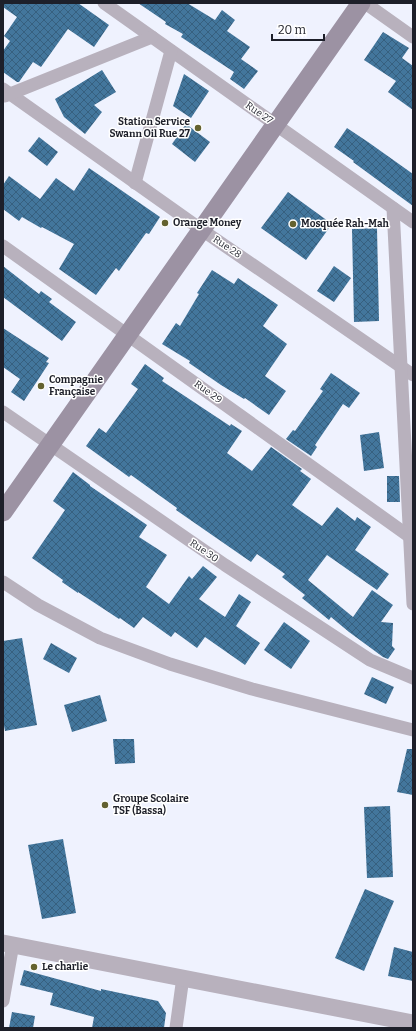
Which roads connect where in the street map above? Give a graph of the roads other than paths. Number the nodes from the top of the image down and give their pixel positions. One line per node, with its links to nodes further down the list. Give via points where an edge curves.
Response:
1 (104, 3): 4 (street, Rue 27)
2 (361, 3): 8 (main road)
3 (365, 3): 5 (street)
4 (152, 36): 6 (street, Rue 27); 7 (street)
5 (413, 37)
6 (171, 50): 8 (street, Rue 27); 9 (street)
7 (5, 93): 9 (street, Rue 28)
8 (276, 124): 10 (street, Rue 27); 12 (main road)
9 (135, 183): 12 (street, Rue 28)
10 (393, 208): 11 (street, Rue 27); 15 (street)
11 (413, 222)
12 (202, 230): 14 (main road); 15 (street, Rue 28)
13 (3, 246): 14 (street, Rue 29)
14 (128, 335): 18 (main road); 20 (street, Rue 29)
15 (401, 367): 16 (street, Rue 28); 20 (street)
16 (413, 375)
17 (3, 412): 18 (street, Rue 30)
18 (50, 445): 19 (main road); 23 (street, Rue 30, via 225,565 370,660)
19 (3, 512)
20 (411, 538): 22 (street)
21 (3, 582): 24 (street, via 38,605 100,638 170,664 252,689)
22 (413, 604)
23 (413, 678)
24 (413, 730)
25 (8, 944): 26 (street); 27 (street)
26 (183, 977): 28 (street); 29 (street)
27 (3, 1001)
28 (413, 1023)
29 (176, 1028)

